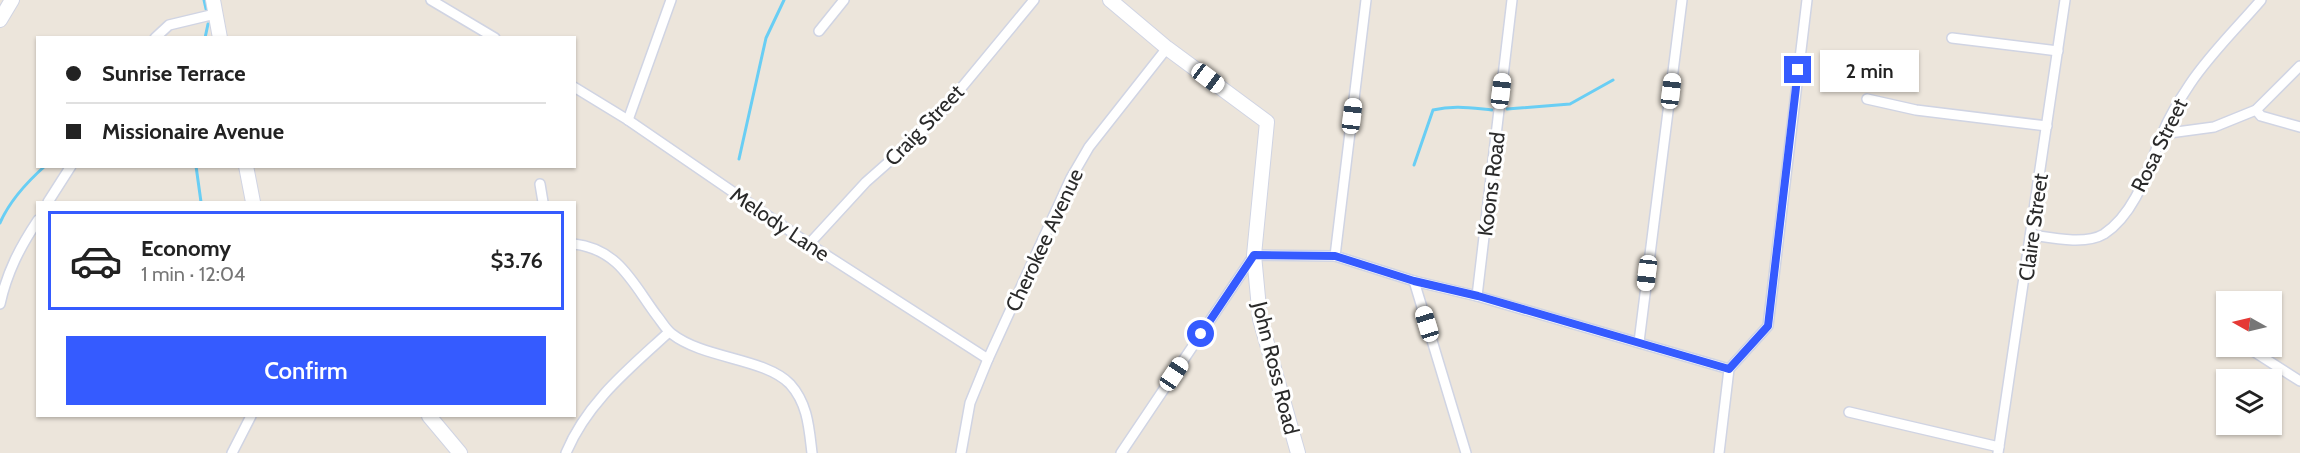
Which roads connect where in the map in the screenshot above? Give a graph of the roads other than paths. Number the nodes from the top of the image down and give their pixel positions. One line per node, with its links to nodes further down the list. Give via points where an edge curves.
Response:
1 (12, 0): 15 (street)
2 (213, 0): 14 (street)
3 (431, 0): 19 (street)
4 (671, 0): 27 (street)
5 (844, 0): 16 (street)
6 (1034, 0): 40 (street, Craig Street, via 943,110 866,182)
7 (1110, 0): 21 (street, John Ross Road)
8 (1366, 0): 42 (street)
9 (1512, 0): 44 (street, Koons Road)
10 (1683, 0): 47 (street)
11 (1807, 0): 50 (street, via 1768,326)
12 (2065, 0): 22 (street, Claire Street)
13 (2261, 0): 30 (street, Rosa Street, via 2192,82)
14 (215, 14): 17 (street, via 169,25); 18 (street)
15 (0, 20)
16 (819, 31)
17 (156, 36)
18 (220, 36)
19 (492, 36)
20 (1952, 38): 22 (street)
21 (1167, 48): 41 (street, John Ross Road, via 1267,122); 49 (street, Cherokee Avenue, via 1089,147 1071,178)
22 (2058, 51): 28 (street, Claire Street)
23 (2300, 66): 26 (street)
24 (576, 88): 27 (street, Melody Lane)
25 (1867, 99): 28 (street, via 1916,110)
26 (2256, 110): 29 (street, via 2261,116); 30 (street, via 2214,127)
27 (628, 120): 40 (street, Melody Lane)
28 (2047, 126): 38 (street, Claire Street)
29 (2300, 127)
30 (2162, 134): 38 (street, Rosa Street, via 2127,210 2102,235)
31 (70, 168): 34 (street)
32 (246, 168): 35 (street)
33 (540, 184): 36 (street)
34 (49, 201)
35 (253, 201)
36 (543, 201)
37 (36, 223): 45 (street, via 14,260)
38 (2032, 235): 55 (street, Claire Street)
39 (576, 244): 46 (street, via 590,245 621,264)
40 (808, 244): 49 (street, Melody Lane)
41 (1254, 255): 42 (street); 61 (street); 62 (street, John Ross Road, via 1260,319)
42 (1335, 256): 43 (street)
43 (1414, 281): 44 (street); 63 (street)
44 (1478, 296): 47 (street)
45 (0, 304)
46 (669, 332): 58 (street, via 615,381 588,414); 59 (street, via 705,352 748,364 788,383 804,406)
47 (1639, 342): 50 (street)
48 (2262, 357): 51 (street)
49 (988, 359): 60 (street, Cherokee Avenue, via 970,403)
50 (1729, 369): 64 (street)
51 (2300, 381)
52 (1849, 412): 55 (street)
53 (250, 417): 56 (street)
54 (430, 417): 57 (street)
55 (1998, 450)
56 (231, 453)
57 (460, 453)
58 (566, 453)
59 (812, 453)
60 (961, 453)
61 (1121, 453)
62 (1298, 453)
63 (1466, 453)
64 (1719, 453)

